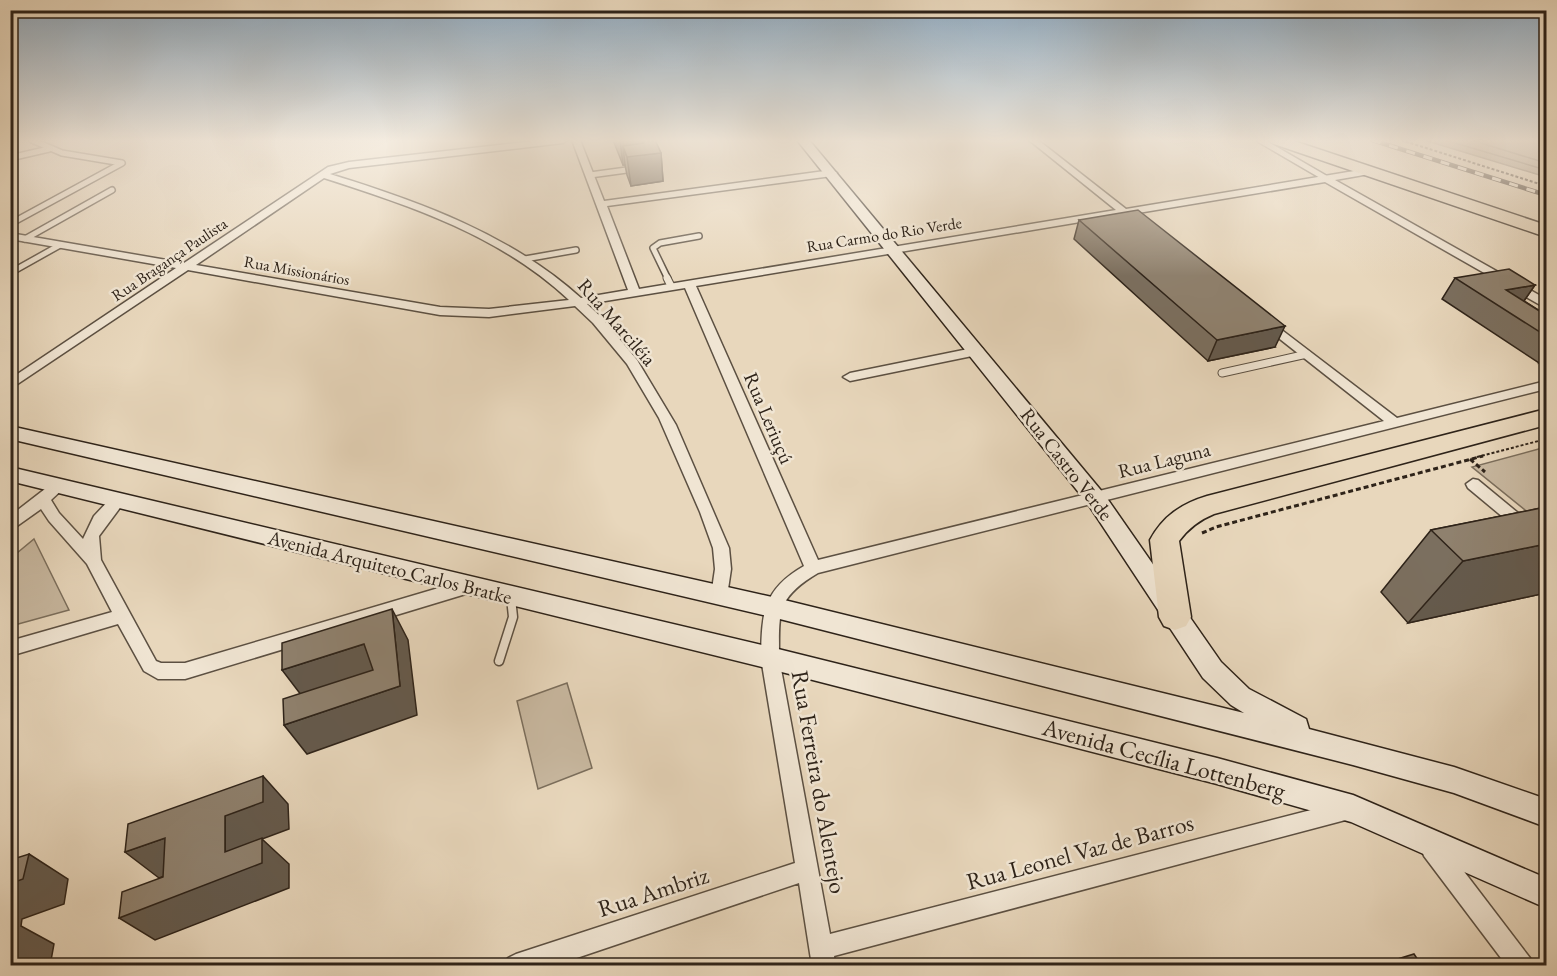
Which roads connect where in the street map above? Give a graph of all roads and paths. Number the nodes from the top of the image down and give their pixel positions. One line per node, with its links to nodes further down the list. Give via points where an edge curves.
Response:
1 (81, 186): 16 (lane)
2 (305, 186): 28 (street, Rua Bragança Paulista)
3 (357, 186): 27 (street, Rua Marciléia, via 433,211 492,238)
4 (594, 186): 13 (street)
5 (739, 186): 13 (street)
6 (842, 186): 26 (main road, Rua Castro Verde)
7 (1091, 186): 14 (street)
8 (1280, 186): 14 (street, Rua Carmo do Rio Verde)
9 (1340, 186): 34 (street)
10 (1414, 186): 20 (highway)
11 (1443, 186): 17 (highway)
12 (112, 190): 23 (lane)
13 (602, 204): 32 (street)
14 (1123, 211): 19 (street); 26 (street, Rua Carmo do Rio Verde)
15 (10, 216): 16 (lane)
16 (22, 218): 18 (lane)
17 (1546, 222)
18 (10, 224)
19 (1142, 225)
20 (1546, 231)
21 (10, 236): 23 (street, Rua Missionários)
22 (699, 236): 31 (lane, via 660,243 653,248)
23 (25, 238): 24 (street, Rua Missionários)
24 (60, 245): 28 (street, Rua Missionários); 29 (lane)
25 (576, 250): 27 (lane)
26 (892, 250): 30 (street, Rua Carmo do Rio Verde); 36 (main road, Rua Castro Verde)
27 (525, 259): 33 (street, Rua Marciléia)
28 (187, 268): 33 (street, Rua Missionários, via 440,311 489,313); 40 (street, Rua Bragança Paulista)
29 (10, 273)
30 (689, 283): 31 (street, Rua Carmo do Rio Verde); 55 (street, Rua Leriuçú)
31 (670, 286): 32 (street, Rua Carmo do Rio Verde)
32 (635, 293): 33 (street, Rua Carmo do Rio Verde)
33 (579, 302): 58 (street, Rua Marciléia, via 621,350 663,412 721,551)
34 (1546, 304)
35 (1252, 311): 37 (street)
36 (978, 351): 39 (street); 50 (main road, Rua Castro Verde)
37 (1307, 354): 38 (lane); 43 (street)
38 (1222, 373)
39 (850, 377)
40 (10, 385)
41 (1546, 385): 43 (street, Rua Laguna)
42 (1546, 417): 61 (highway, via 1189,512 1176,522 1163,546)
43 (1394, 422): 50 (street, Rua Laguna)
44 (10, 432): 58 (main road)
45 (1546, 439): 46 (path)
46 (1470, 459)
47 (10, 474): 49 (main road, Avenida Arquiteto Carlos Bratke)
48 (1473, 484): 53 (street)
49 (51, 493): 51 (main road, Avenida Arquiteto Carlos Bratke); 52 (street); 54 (street, via 54,517)
50 (1096, 499): 55 (street, Rua Laguna); 61 (main road, Rua Castro Verde)
51 (117, 501): 54 (street, via 91,536); 56 (main road, Avenida Arquiteto Carlos Bratke)
52 (10, 525)
53 (1546, 544)
54 (93, 560): 60 (street)
55 (813, 568): 59 (street, Rua Laguna, via 790,581)
56 (469, 586): 57 (main road, Avenida Arquiteto Carlos Bratke); 60 (street, via 185,671 158,671 150,666)
57 (510, 596): 63 (main road, Avenida Arquiteto Carlos Bratke); 64 (lane, via 513,616)
58 (719, 596): 59 (main road)
59 (771, 607): 63 (street, Rua Ferreira do Alentejo); 65 (main road)
60 (121, 616): 62 (street)
61 (1175, 617): 65 (main road, Rua Castro Verde, via 1212,670 1240,697 1290,726)
62 (10, 649)
63 (770, 657): 66 (main road, Avenida Cecília Lottenberg); 69 (street, Rua Ferreira do Alentejo)
64 (499, 661)
65 (1353, 752): 67 (main road, via 1454,780)
66 (1353, 809): 68 (main road, Avenida Cecília Lottenberg); 71 (street, Rua Leonel Vaz de Barros)
67 (1546, 813)
68 (1425, 838): 70 (main road, Avenida Cecília Lottenberg); 73 (street)
69 (806, 870): 71 (street, Rua Ferreira do Alentejo); 72 (street, Rua Ambriz)
70 (1546, 893)
71 (822, 957)
72 (521, 965)
73 (1522, 966)

